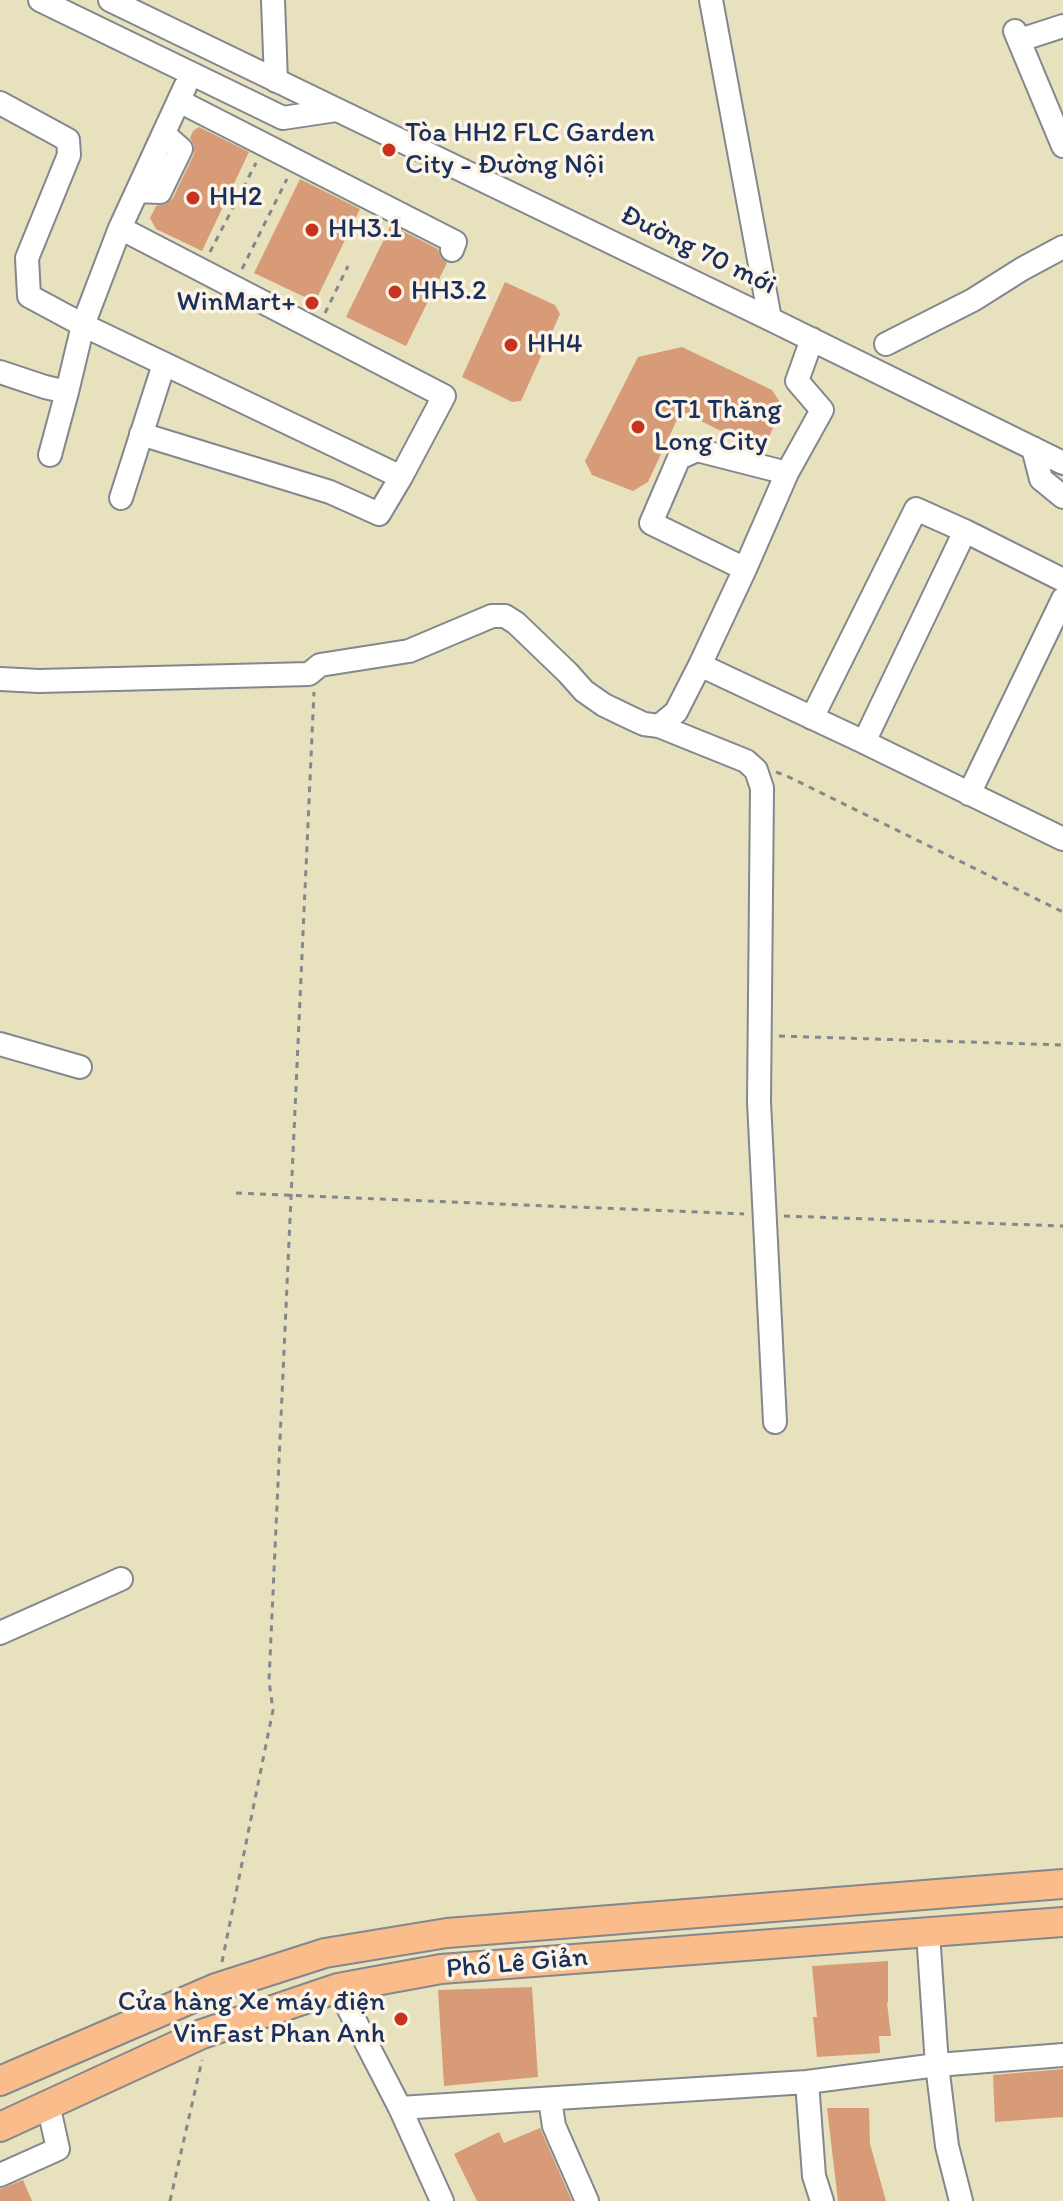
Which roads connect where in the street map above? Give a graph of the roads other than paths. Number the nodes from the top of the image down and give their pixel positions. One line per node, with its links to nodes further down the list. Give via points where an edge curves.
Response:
1 (40, 0): 6 (street)
2 (110, 0): 7 (street, Đường 70 mới)
3 (273, 0): 7 (street)
4 (711, 0): 15 (street)
5 (1063, 26): 11 (street, via 1018,36)
6 (191, 73): 8 (street); 10 (street, via 283,118)
7 (276, 81): 10 (street, Đường 70 mới)
8 (179, 101): 12 (street); 14 (street, via 302,169 455,242)
9 (0, 103): 16 (street, via 68,140 69,155 27,258 29,296)
10 (336, 110): 15 (street, Đường 70 mới)
11 (1063, 146)
12 (120, 228): 16 (street); 27 (street, via 444,396)
13 (1063, 247): 18 (street)
14 (452, 250)
15 (770, 319): 17 (street, Đường 70 mới)
16 (83, 325): 19 (street); 21 (street)
17 (812, 339): 23 (street, Đường 70 mới); 26 (street, via 797,381 822,410)
18 (886, 344)
19 (164, 364): 22 (street); 27 (street)
20 (0, 372): 21 (street)
21 (67, 392): 24 (street)
22 (141, 434): 27 (street, via 330,492 379,514); 30 (street)
23 (1033, 448): 25 (street, Đường 70 mới); 28 (street)
24 (50, 455)
25 (1063, 466): 28 (street)
26 (787, 473): 32 (street); 32 (street, via 697,450 679,458 651,523)
27 (401, 477)
28 (1041, 479): 29 (street)
29 (1062, 495)
30 (121, 498)
31 (965, 531): 33 (street); 37 (street, via 916,509); 39 (street)
32 (745, 569): 35 (street)
33 (1063, 580)
34 (1063, 599): 40 (street)
35 (700, 665): 37 (street); 38 (street, via 676,712)
36 (0, 679): 38 (street, via 309,674 320,665 409,651 492,616 505,616 584,691 631,718)
37 (812, 718): 39 (street)
38 (659, 726): 44 (street, via 746,761 756,770 762,788 759,1102)
39 (864, 742): 40 (street)
40 (969, 794): 41 (street)
41 (1063, 839)
42 (0, 1044): 43 (street)
43 (80, 1067)
44 (775, 1422)
45 (121, 1579): 46 (street)
46 (0, 1633)
47 (1063, 1884): 48 (main road, Phố Lê Giản)
48 (926, 1895): 50 (main road); 54 (main road, Phố Lê Giản, via 447,1933 325,1953 216,1988)
49 (1063, 1922): 50 (main road, Phố Lê Giản)
50 (928, 1933): 51 (main road, Phố Lê Giản, via 441,1969); 53 (street)
51 (338, 1988): 57 (main road, Phố Lê Giản, via 208,2033); 58 (street)
52 (1063, 2055): 53 (street)
53 (937, 2065): 55 (street); 64 (street, via 947,2146)
54 (0, 2081)
55 (807, 2082): 56 (street); 63 (street, via 814,2176)
56 (550, 2100): 58 (street); 62 (street, via 554,2126)
57 (48, 2104): 59 (main road, Phố Lê Giản); 60 (street, via 58,2149)
58 (400, 2108): 61 (street)
59 (0, 2127)
60 (0, 2175)
61 (442, 2201)
62 (587, 2201)
63 (822, 2201)
64 (961, 2201)

